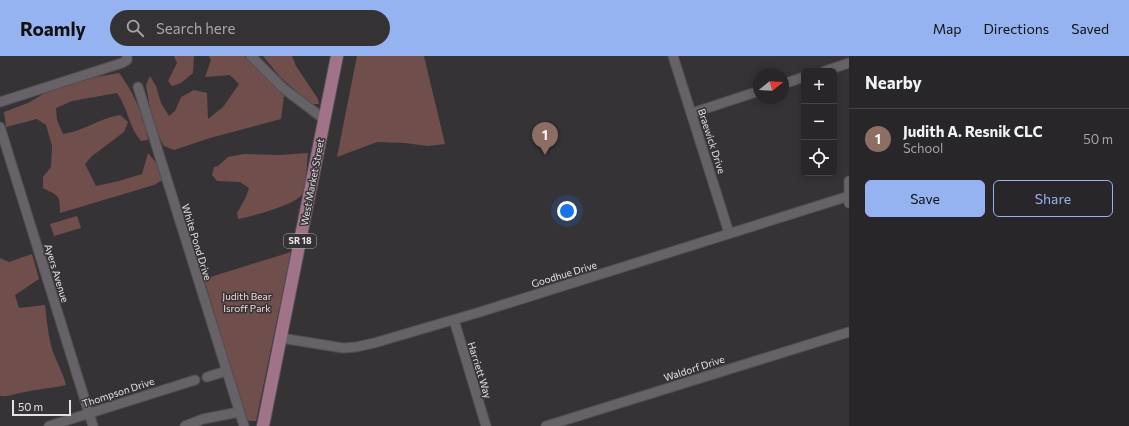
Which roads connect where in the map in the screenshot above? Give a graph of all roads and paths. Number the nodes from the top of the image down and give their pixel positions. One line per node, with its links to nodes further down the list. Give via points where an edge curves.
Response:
1 (127, 56): 11 (street, via 125,62)
2 (251, 56): 13 (street, via 283,88)
3 (338, 56): 13 (main road, West Market Street / SR 18)
4 (674, 56): 12 (street, Braewick Drive)
5 (849, 64): 6 (street)
6 (835, 68)
7 (801, 78): 8 (street)
8 (789, 82)
9 (138, 87): 22 (street, White Pond Drive)
10 (753, 93): 12 (street)
11 (0, 102)
12 (692, 113): 18 (street, Braewick Drive)
13 (324, 118): 21 (main road, West Market Street / SR 18)
14 (0, 127): 26 (street, Ayers Avenue)
15 (849, 181): 16 (street)
16 (849, 196): 17 (street); 18 (street, Goodhue Drive)
17 (849, 203)
18 (729, 233): 19 (street, Goodhue Drive)
19 (454, 320): 21 (street, Goodhue Drive, via 356,347 333,347); 32 (street, Harriett Way)
20 (849, 332): 33 (street, Waldorf Drive)
21 (281, 338): 31 (main road, West Market Street / SR 18)
22 (226, 371): 23 (street); 25 (street, White Pond Drive)
23 (206, 377)
24 (195, 380): 26 (street, Thompson Drive)
25 (239, 412): 29 (street, via 203,419); 30 (street, White Pond Drive)
26 (89, 413): 27 (street, Thompson Drive); 28 (street, Ayers Avenue)
27 (49, 426)
28 (93, 426)
29 (185, 426)
30 (244, 426)
31 (264, 426)
32 (486, 426)
33 (546, 426)

